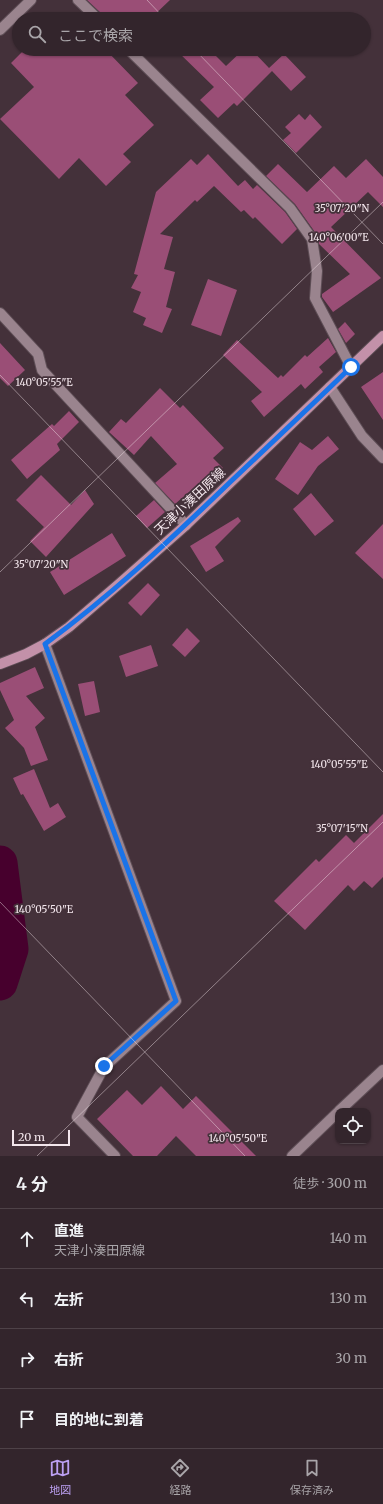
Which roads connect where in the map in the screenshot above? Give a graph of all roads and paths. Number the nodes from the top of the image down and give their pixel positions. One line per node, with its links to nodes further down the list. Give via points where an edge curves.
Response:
1 (31, 0): 3 (street)
2 (78, 0): 4 (street)
3 (19, 12)
4 (91, 12)
5 (12, 18): 6 (street)
6 (0, 30)
7 (135, 56): 10 (street, via 290,208 312,238 317,271 315,298)
8 (0, 313): 13 (street, via 38,354 42,370)
9 (383, 336): 10 (main road, 天津小湊田原線)
10 (351, 367): 11 (main road, 天津小湊田原線)
11 (330, 387): 12 (street, via 362,436); 13 (main road, 天津小湊田原線)
12 (383, 458)
13 (186, 524): 14 (main road, 天津小湊田原線, via 69,627)
14 (45, 644): 15 (main road, 天津小湊田原線); 19 (street, via 176,1001 104,1066 77,1116)
15 (3, 663)
16 (383, 1070): 17 (street)
17 (341, 1108)
18 (335, 1114): 20 (street)
19 (115, 1156)
20 (292, 1156)

